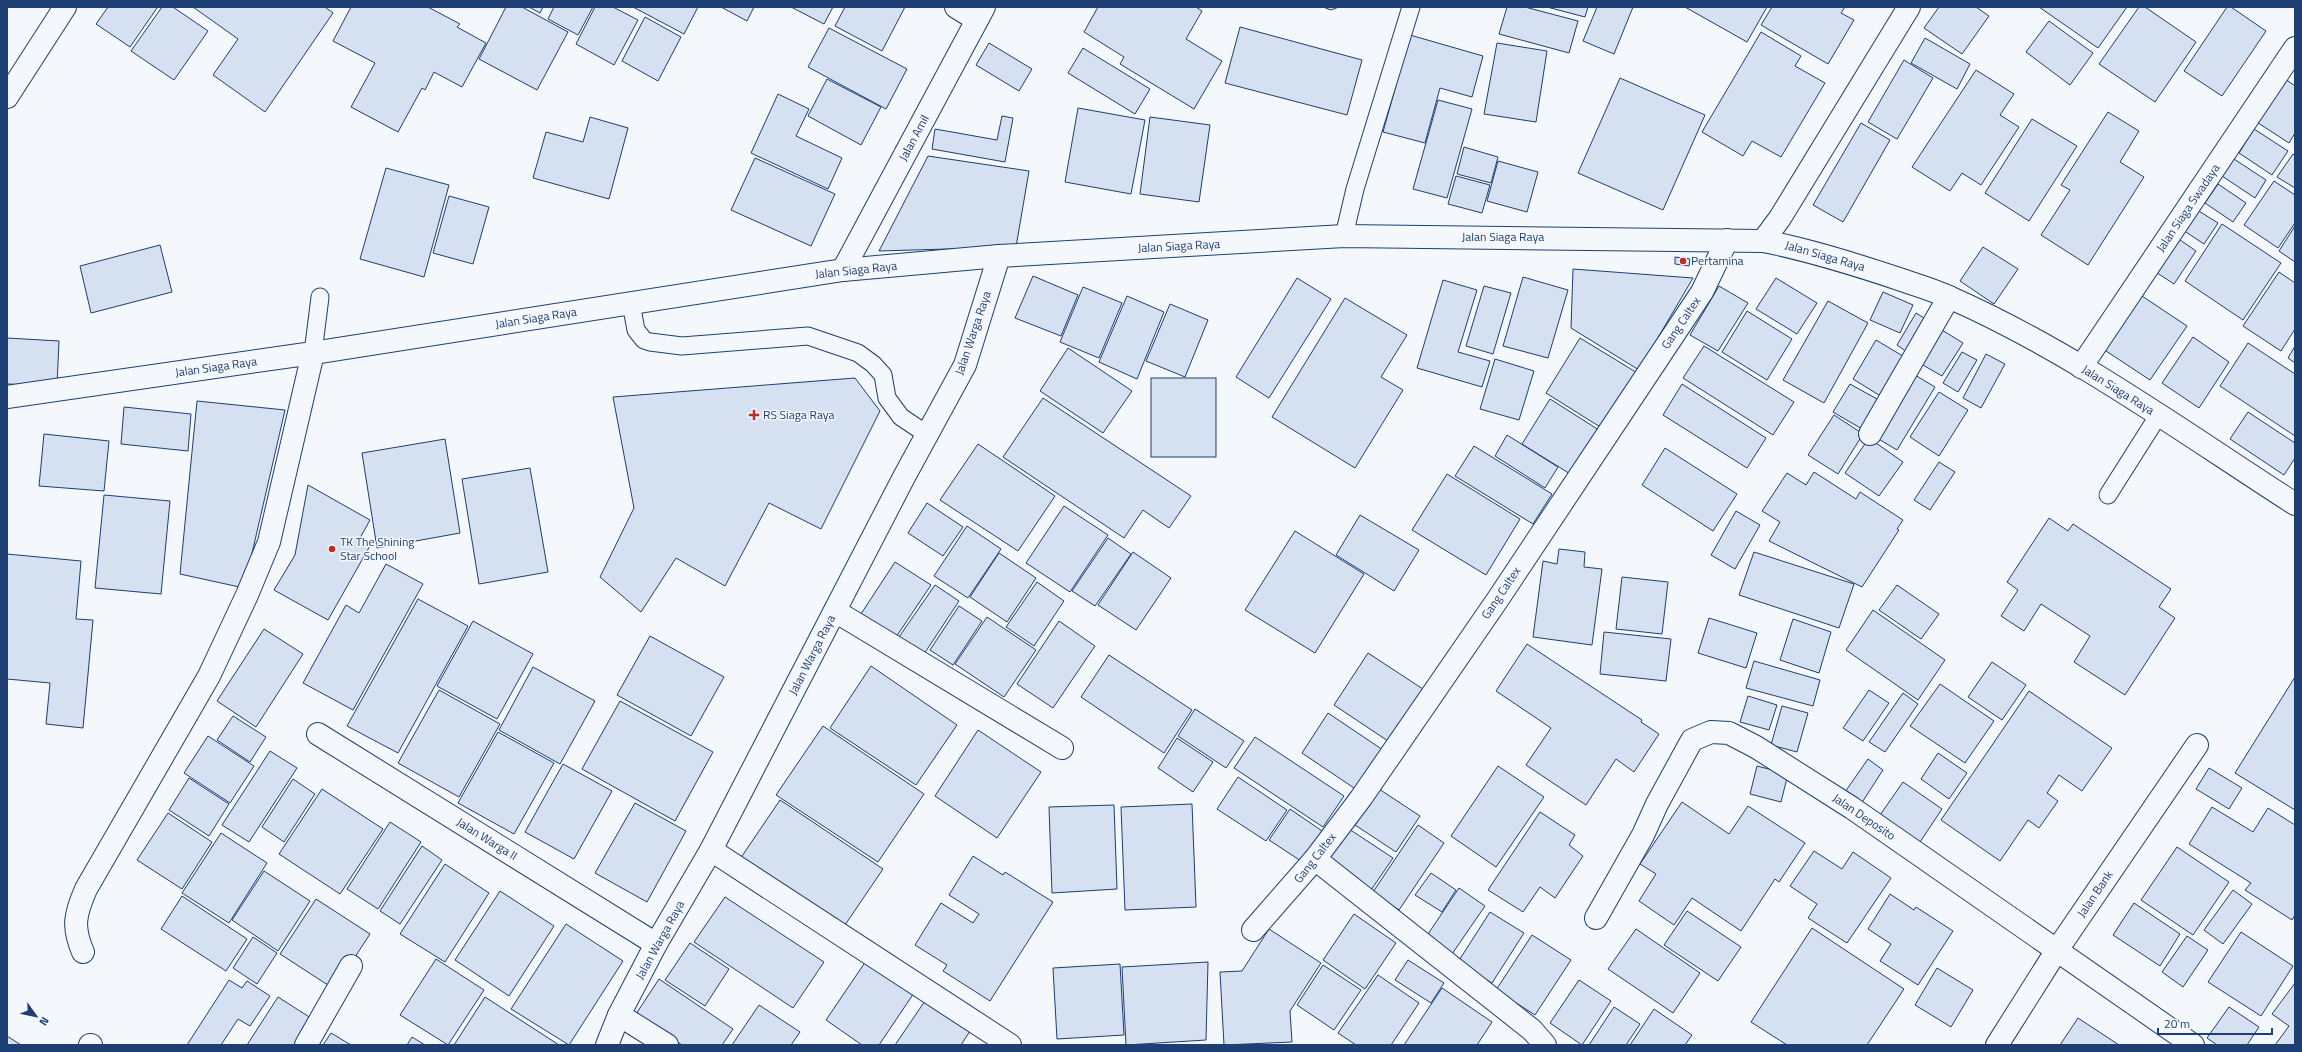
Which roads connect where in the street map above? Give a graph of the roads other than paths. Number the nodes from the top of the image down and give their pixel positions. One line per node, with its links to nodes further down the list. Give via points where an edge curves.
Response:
1 (65, 7): 7 (street)
2 (956, 7): 5 (street)
3 (1411, 7): 8 (lane, via 1355,189)
4 (1909, 7): 10 (street, via 1780,218)
5 (981, 14): 12 (street, Jalan Amil)
6 (2295, 48): 17 (street, Jalan Siaga Swadaya)
7 (7, 97)
8 (1344, 236): 9 (street, Jalan Siaga Raya); 11 (street, Jalan Siaga Raya)
9 (1727, 240): 10 (street, Jalan Siaga Raya); 29 (street, Gang Caltex, via 1702,292 1498,599)
10 (1763, 241): 14 (street, Jalan Siaga Raya, via 1804,248)
11 (999, 256): 12 (street, Jalan Siaga Raya); 21 (street, Jalan Warga Raya, via 965,365)
12 (843, 270): 15 (street, Jalan Siaga Raya)
13 (320, 297): 16 (lane)
14 (1949, 297): 17 (street, Jalan Siaga Raya); 20 (street)
15 (631, 303): 16 (street, Jalan Siaga Raya); 21 (lane, via 636,330 644,340 650,342 682,346 808,336 858,353 883,375 887,398 901,417)
16 (312, 353): 18 (street, Jalan Siaga Raya); 34 (street, via 269,542 209,676 86,889 78,907 76,920 77,938)
17 (2081, 367): 19 (street, Jalan Siaga Raya)
18 (7, 397)
19 (2158, 416): 22 (lane); 23 (street, Jalan Siaga Raya)
20 (1870, 434)
21 (928, 435): 24 (street, Jalan Warga Raya)
22 (2108, 495)
23 (2295, 504)
24 (835, 611): 27 (street); 28 (street, Jalan Warga Raya)
25 (318, 734): 32 (street, Jalan Warga II)
26 (2197, 745): 33 (street, Jalan Bank)
27 (1062, 748)
28 (712, 850): 32 (street, Jalan Warga Raya); 40 (street)
29 (1315, 859): 31 (street, Gang Caltex); 41 (street, via 1532,1030)
30 (1596, 918): 33 (street, Jalan Deposito, via 1692,740 1711,732 1729,733 1756,747 1852,808)
31 (1253, 930)
32 (656, 944): 36 (street, Jalan Warga Raya)
33 (2057, 950): 42 (street, Jalan Bank); 43 (street, Jalan Deposito)
34 (83, 952)
35 (351, 966): 37 (street)
36 (619, 1015): 38 (street, Jalan Warga Raya); 39 (street)
37 (306, 1045)
38 (607, 1045)
39 (666, 1045)
40 (1010, 1045)
41 (1545, 1045)
42 (1997, 1045)
43 (2193, 1045)

